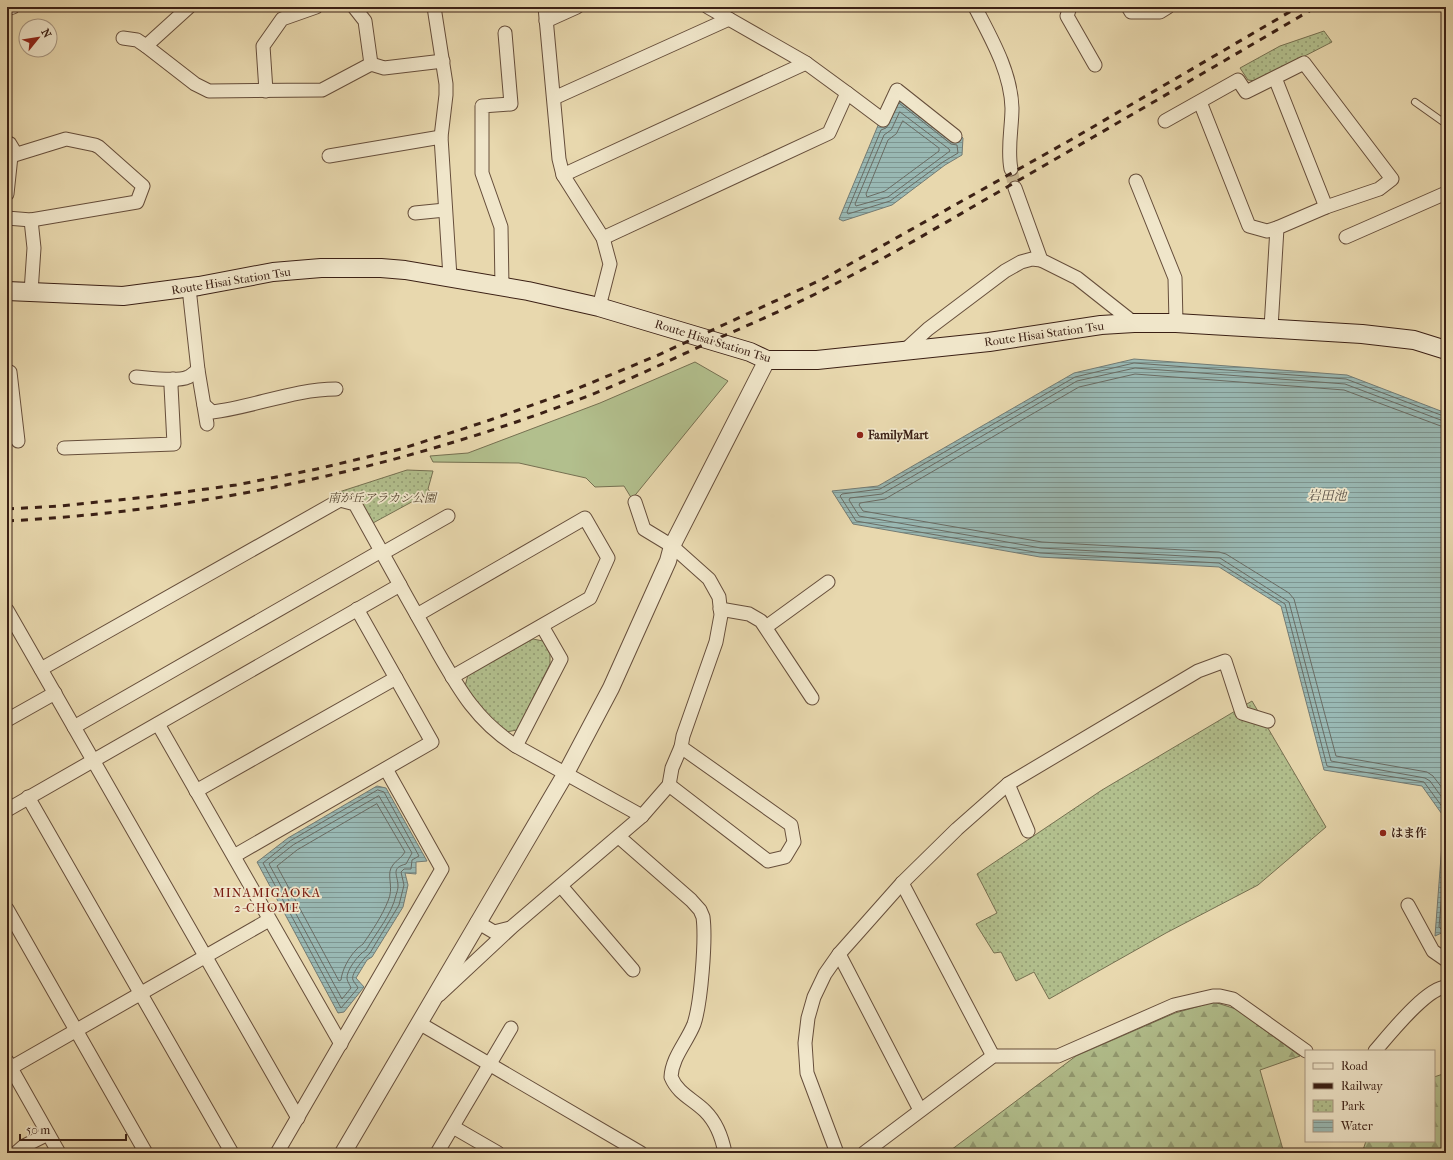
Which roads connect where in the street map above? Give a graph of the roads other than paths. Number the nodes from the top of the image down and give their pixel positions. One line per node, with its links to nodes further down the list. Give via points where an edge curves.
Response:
1 (12, 7): 13 (street)
2 (189, 7): 18 (street)
3 (316, 7): 24 (street, via 282,19 263,46)
4 (354, 7): 21 (street, via 364,21)
5 (434, 7): 19 (street)
6 (545, 7): 15 (street)
7 (577, 7): 15 (street)
8 (708, 7): 14 (street)
9 (975, 7): 35 (street, via 992,39 1010,90)
10 (1070, 7): 22 (street, via 1067,16)
11 (1128, 7): 12 (street, via 1130,12 1160,12)
12 (1168, 7)
13 (7, 9)
14 (728, 19): 20 (street); 26 (street)
15 (546, 21): 26 (street)
16 (505, 33): 51 (street, via 511,104 482,106 482,173 501,227)
17 (123, 38): 18 (street, via 137,40)
18 (146, 46): 24 (street, via 195,84 209,91)
19 (443, 62): 21 (street, via 384,68); 31 (street, via 446,94)
20 (806, 63): 25 (street); 36 (street)
21 (371, 64): 24 (street, via 322,90)
22 (1095, 66)
23 (1274, 78): 27 (street, via 1246,92 1238,80); 41 (street); 41 (street, via 1304,63 1392,179 1379,189)
24 (266, 91)
25 (847, 93): 32 (street, via 883,120 897,90); 48 (street, via 829,133)
26 (554, 98): 36 (street, via 559,160)
27 (1200, 102): 29 (street); 46 (street, via 1249,226 1267,231)
28 (1415, 102): 30 (lane)
29 (1165, 121)
30 (1446, 124)
31 (441, 136): 34 (street); 42 (street)
32 (955, 136)
33 (10, 153): 40 (street); 45 (street, via 66,139 95,145 143,186 137,202)
34 (329, 156)
35 (1011, 169)
36 (563, 176): 48 (street)
37 (1136, 181): 57 (street, via 1175,278)
38 (1015, 188): 49 (street)
39 (1446, 193): 47 (street)
40 (7, 194)
41 (1326, 207): 46 (street)
42 (445, 210): 43 (street); 50 (street)
43 (415, 213)
44 (7, 218): 45 (street)
45 (30, 220): 54 (street, via 34,248)
46 (1277, 228): 58 (street)
47 (1346, 237)
48 (603, 238): 55 (street, via 610,264)
49 (1041, 260): 56 (street, via 1077,278); 60 (street, via 1021,262 1005,270 934,324)
50 (450, 277): 51 (main road, Route Hisai Station Tsu); 52 (main road, Route Hisai Station Tsu, via 381,268 321,268 273,272)
51 (502, 287): 55 (main road, Route Hisai Station Tsu, via 528,290)
52 (189, 288): 54 (main road, Route Hisai Station Tsu, via 123,296); 62 (street)
53 (7, 291): 54 (main road, Route Hisai Station Tsu)
54 (31, 292)
55 (599, 307): 61 (main road, Route Hisai Station Tsu, via 750,352)
56 (1134, 323): 57 (main road, Route Hisai Station Tsu); 60 (main road, Route Hisai Station Tsu, via 1101,325 988,342)
57 (1176, 323): 58 (main road, Route Hisai Station Tsu)
58 (1271, 328): 59 (main road, Route Hisai Station Tsu, via 1414,340)
59 (1446, 350)
60 (904, 351): 61 (main road, Route Hisai Station Tsu, via 818,360)
61 (767, 360): 73 (street)
62 (198, 370): 65 (street, via 188,377); 67 (street)
63 (7, 372): 69 (street, via 10,372)
64 (136, 378): 65 (street)
65 (173, 379): 70 (street, via 171,386 174,444)
66 (336, 389): 67 (street, via 316,390 234,410 212,412)
67 (204, 405): 68 (street)
68 (207, 424)
69 (18, 441)
70 (64, 448)
71 (635, 502): 73 (street, via 644,529)
72 (448, 516): 74 (street)
73 (672, 546): 78 (street, via 709,578 719,597); 96 (street, via 668,561 611,688)
74 (382, 552): 76 (street); 83 (street, via 355,504 340,500); 91 (street)
75 (828, 582): 82 (street)
76 (400, 585): 77 (street); 80 (street)
77 (357, 609): 85 (street); 90 (street)
78 (720, 609): 82 (street, via 755,616); 93 (street, via 716,642)
79 (7, 610): 83 (street)
80 (417, 615): 81 (street, via 585,518 608,558 590,598); 84 (street)
81 (542, 626): 84 (street); 92 (street, via 561,659)
82 (766, 627): 87 (street)
83 (41, 669): 86 (street)
84 (452, 677): 92 (street, via 478,715 498,734)
85 (396, 678): 95 (street, via 432,742); 99 (street)
86 (55, 693): 88 (street); 91 (street)
87 (812, 698)
88 (7, 720)
89 (1268, 721): 97 (street, via 1242,713 1225,662 1198,671)
90 (158, 724): 94 (street); 99 (street)
91 (74, 726): 94 (street)
92 (516, 746): 96 (street)
93 (681, 747): 98 (street, via 672,768); 98 (street, via 791,825 794,842 785,857 768,861)
94 (94, 761): 100 (street); 114 (street)
95 (386, 769): 105 (street); 123 (street, via 442,869)
96 (566, 773): 102 (street); 111 (street)
97 (1008, 784): 103 (street); 106 (street, via 957,829)
98 (669, 785): 102 (street)
99 (196, 791): 105 (street)
100 (28, 798): 101 (street); 118 (street)
101 (7, 810)
102 (642, 816): 104 (street)
103 (1028, 831)
104 (619, 837): 107 (street); 142 (street, via 692,900 703,917 699,1005 693,1025 673,1064 671,1077 679,1091 711,1118 719,1131)
105 (234, 856): 110 (street)
106 (902, 884): 113 (street); 126 (street)
107 (561, 886): 112 (street); 116 (street)
108 (1408, 905): 115 (street, via 1433,951)
109 (7, 910): 122 (street)
110 (270, 920): 114 (street); 123 (street)
111 (477, 922): 112 (street, via 494,932); 119 (street)
112 (514, 926): 119 (street)
113 (839, 954): 129 (street); 143 (street, via 825,974 814,997 805,1043 807,1073)
114 (205, 957): 118 (street); 130 (street)
115 (1446, 960)
116 (633, 970)
117 (1446, 987): 125 (street, via 1440,987 1425,996)
118 (142, 994): 122 (street); 136 (street)
119 (432, 1002): 120 (street)
120 (419, 1023): 127 (street); 138 (street)
121 (511, 1028): 127 (street)
122 (76, 1030): 128 (street); 135 (street)
123 (341, 1044): 130 (street)
124 (1305, 1050): 126 (street, via 1233,1000 1220,996 1174,1005 1058,1056)
125 (1375, 1050)
126 (993, 1056): 129 (street)
127 (489, 1064): 131 (street); 141 (street)
128 (8, 1067): 132 (street)
129 (920, 1110): 144 (street)
130 (298, 1118): 137 (street)
131 (453, 1127): 139 (street); 140 (street)
132 (48, 1134): 133 (street); 134 (street)
133 (16, 1153)
134 (59, 1153)
135 (146, 1153)
136 (232, 1153)
137 (277, 1153)
138 (343, 1153)
139 (437, 1153)
140 (498, 1153)
141 (641, 1153)
142 (725, 1153)
143 (837, 1153)
144 (864, 1153)

